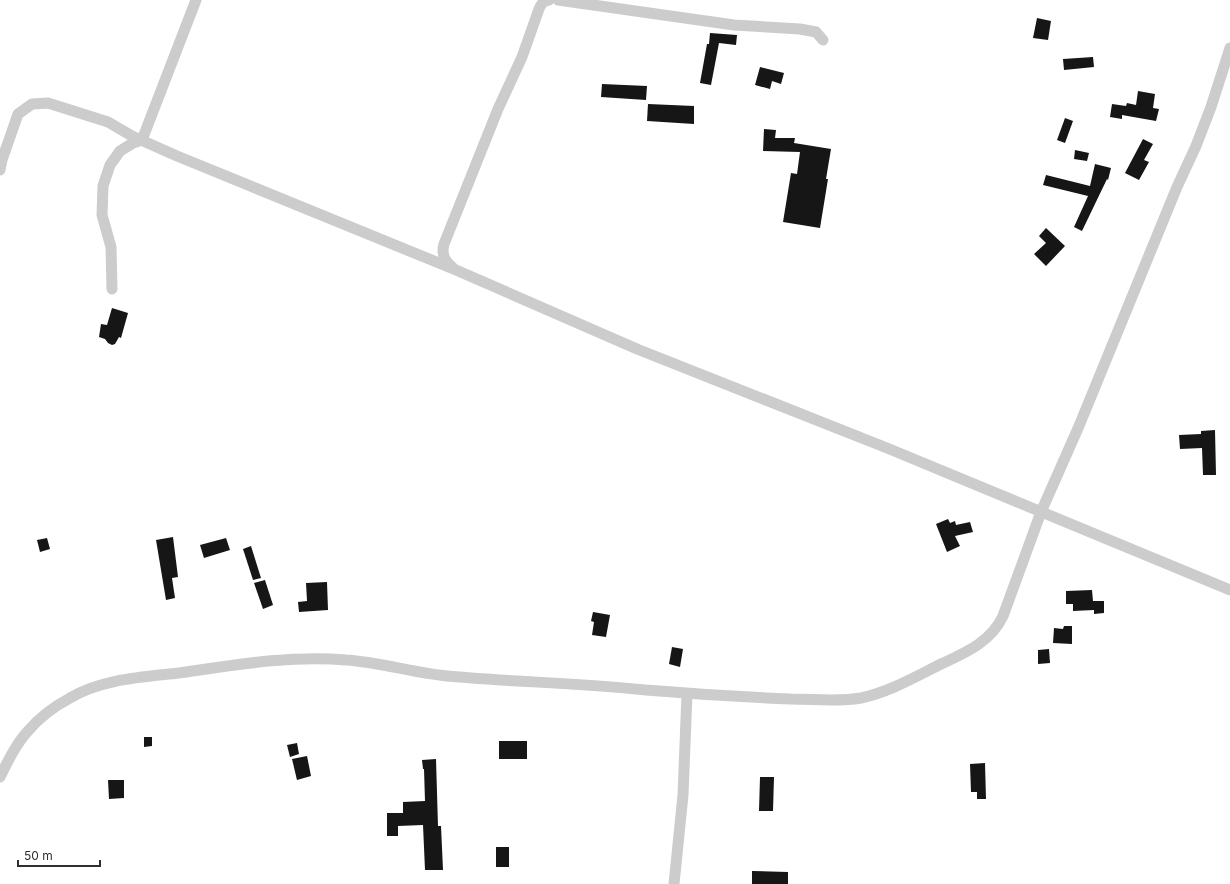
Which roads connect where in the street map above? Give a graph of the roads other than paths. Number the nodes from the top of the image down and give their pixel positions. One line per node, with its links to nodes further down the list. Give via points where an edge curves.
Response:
1 (196, 0): 6 (street)
2 (549, 0): 8 (street, via 539,9 522,57 498,109 444,244 445,259)
3 (558, 0): 4 (street, via 734,25 800,29 816,32)
4 (823, 40)
5 (1230, 48): 10 (street, via 1196,146)
6 (142, 140): 7 (street, via 108,122 48,103 32,104 18,114); 8 (street); 9 (street, via 120,151 110,165 103,186 102,215 111,247)
7 (0, 170)
8 (456, 270): 10 (street, via 637,349 888,448)
9 (112, 289)
10 (1041, 512): 11 (street); 12 (street, via 1000,623 985,640 970,650 900,684 863,698 835,700)
11 (1230, 590)
12 (687, 694): 13 (street, via 443,676 345,659 262,662 129,680 90,688 70,697 28,730); 14 (street, via 683,795)
13 (0, 777)
14 (674, 884)

